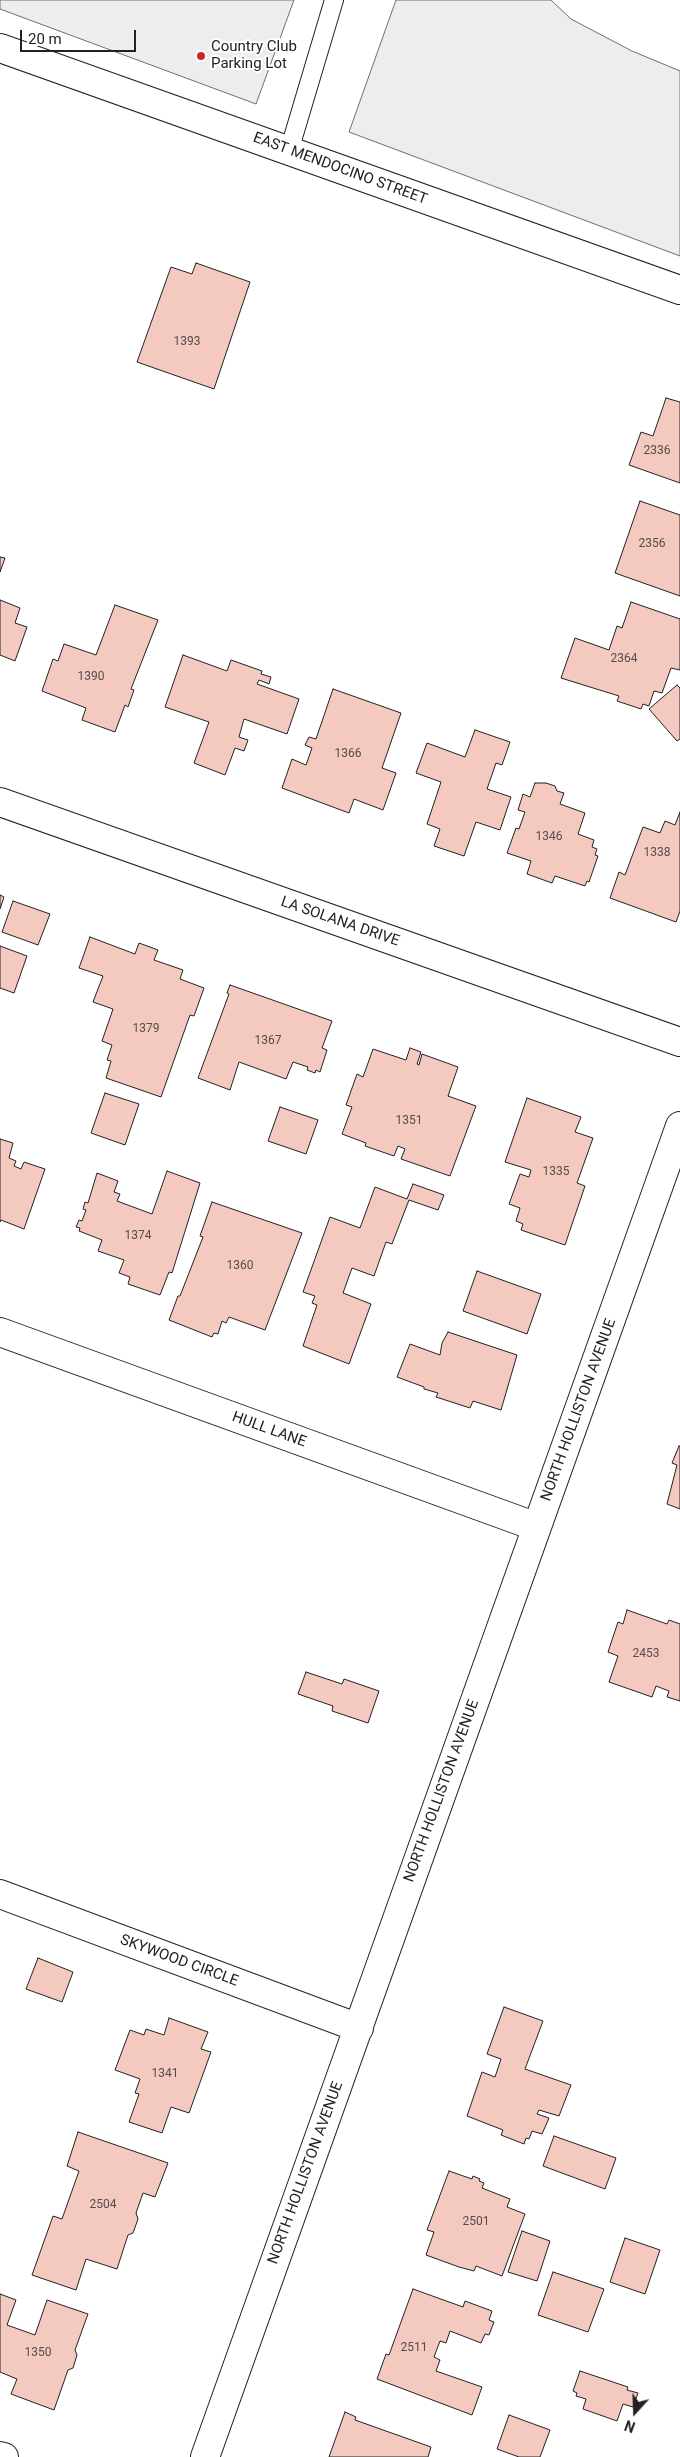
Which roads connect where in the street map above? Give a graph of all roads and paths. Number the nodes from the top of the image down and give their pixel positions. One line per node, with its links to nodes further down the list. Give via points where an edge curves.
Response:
1 (334, 0): 3 (lane)
2 (0, 48): 3 (street, EAST MENDOCINO STREET)
3 (290, 151): 4 (street, EAST MENDOCINO STREET)
4 (680, 290)
5 (0, 802): 6 (street, LA SOLANA DRIVE)
6 (680, 1042)
7 (680, 1126): 9 (street, NORTH HOLLISTON AVENUE)
8 (0, 1332): 9 (street, HULL LANE)
9 (537, 1527): 11 (street, NORTH HOLLISTON AVENUE)
10 (0, 1894): 11 (street, SKYWOOD CIRCLE)
11 (359, 2028): 14 (street, NORTH HOLLISTON AVENUE)
12 (0, 2456): 13 (street)
13 (4, 2457)
14 (205, 2457)

